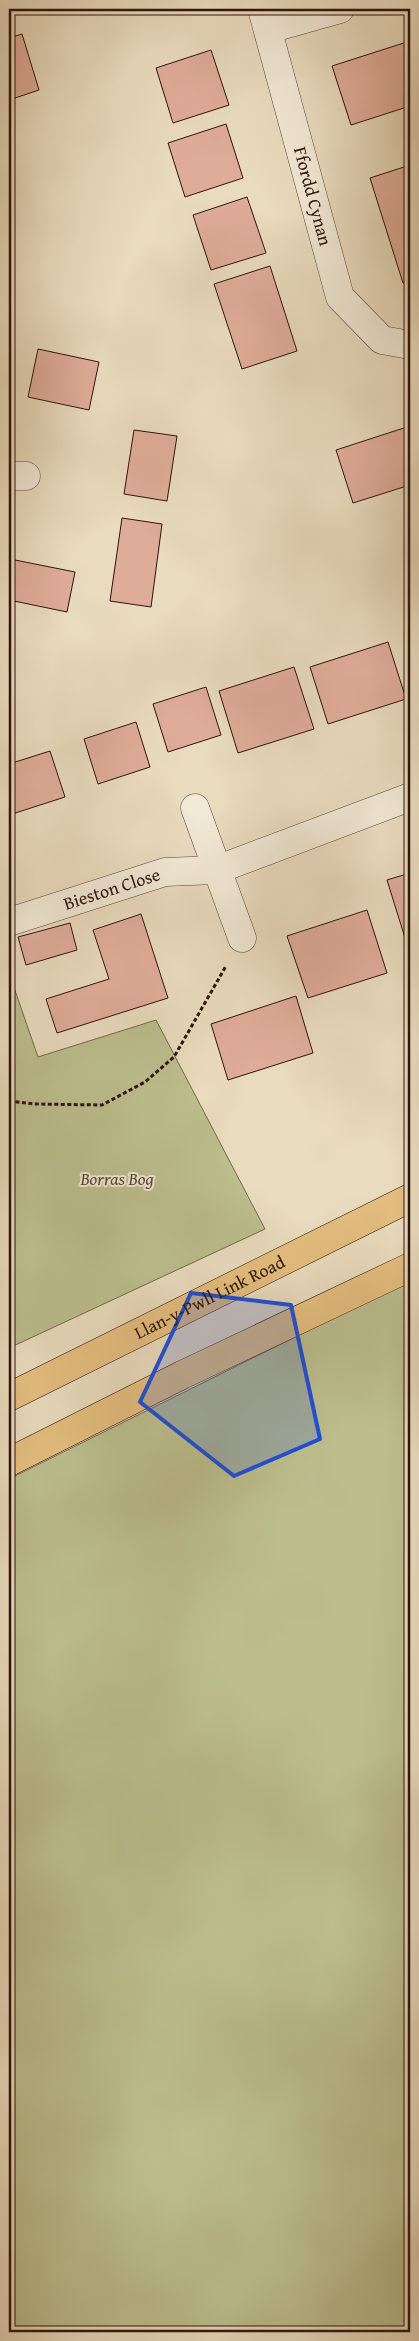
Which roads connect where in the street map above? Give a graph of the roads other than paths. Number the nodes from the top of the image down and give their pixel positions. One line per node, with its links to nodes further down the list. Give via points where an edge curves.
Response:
1 (340, 9): 2 (street)
2 (266, 19): 3 (street, Ffordd Cynan, via 340,297 382,340)
3 (410, 345)
4 (410, 797): 6 (street, Bieston Close)
5 (195, 808): 6 (street)
6 (216, 870): 7 (street, Bieston Close, via 165,872); 8 (street)
7 (9, 922)
8 (242, 938)
9 (410, 1198): 11 (highway, Llan-y-Pwll Link Road)
10 (410, 1267): 12 (highway, via 190,1371)
11 (9, 1397)
12 (9, 1462)

